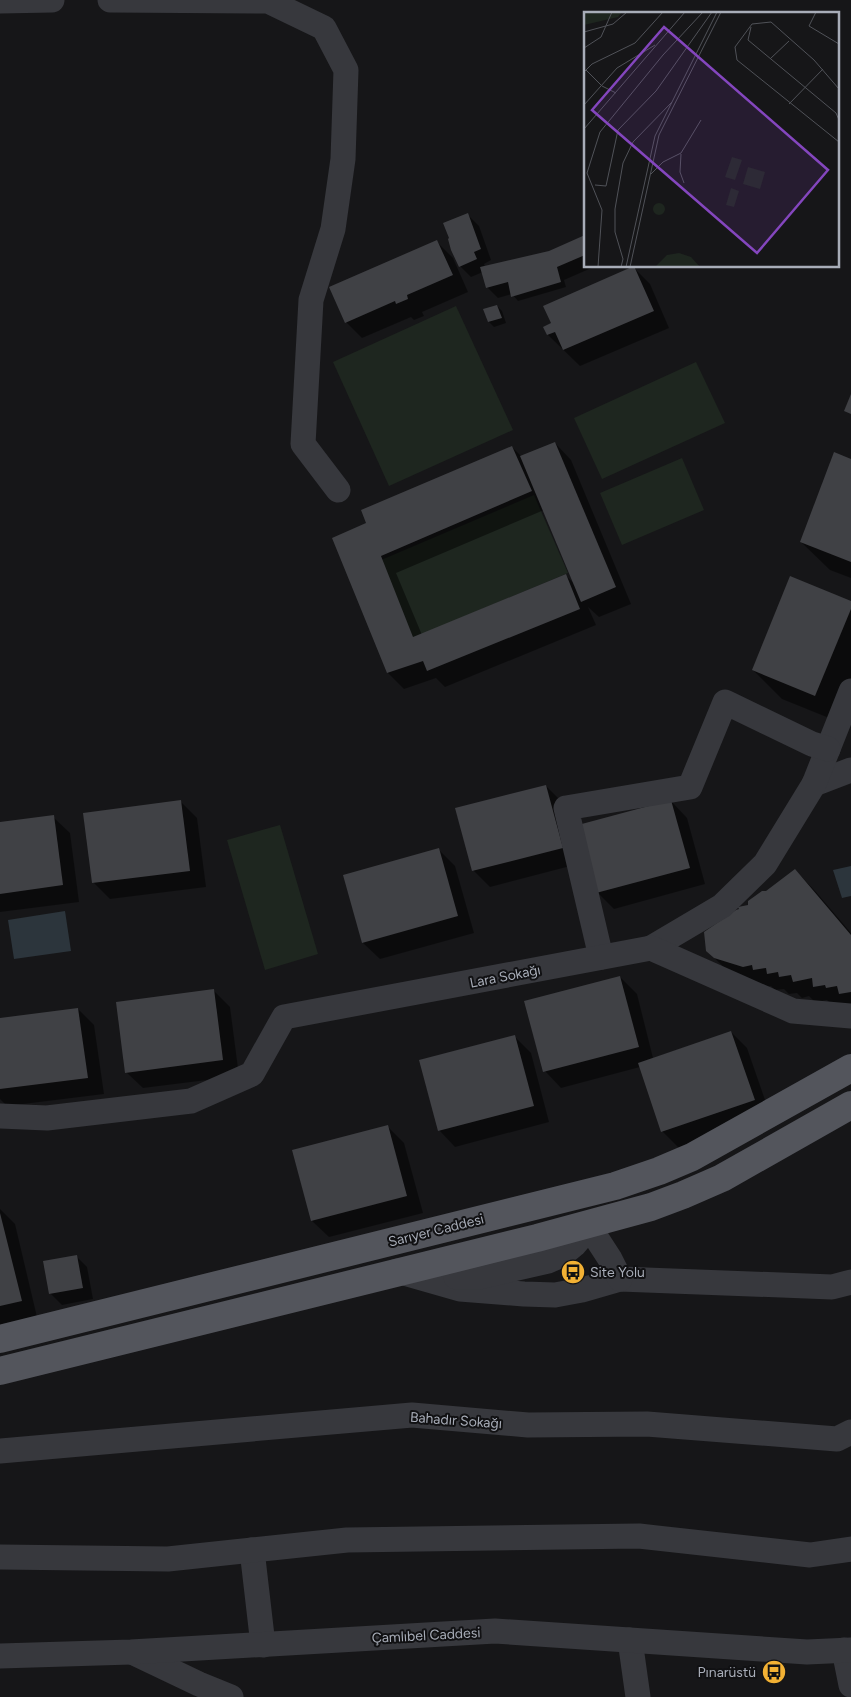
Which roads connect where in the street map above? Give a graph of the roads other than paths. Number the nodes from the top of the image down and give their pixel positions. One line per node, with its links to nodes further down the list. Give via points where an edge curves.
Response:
1 (52, 0): 3 (street)
2 (110, 0): 4 (street, via 268,1 324,28 346,70 343,159 333,229 311,300 303,444)
3 (0, 1)
4 (338, 490)
5 (851, 691): 6 (street, Lara Sokağı)
6 (828, 749): 8 (street, Lara Sokağı); 10 (street, via 725,702 690,786 566,808)
7 (851, 770): 8 (street)
8 (814, 784): 9 (street, Lara Sokağı, via 765,864 722,906)
9 (651, 948): 10 (street, Lara Sokağı); 11 (street, via 793,1011)
10 (601, 958): 14 (street, Lara Sokağı, via 284,1017 252,1074 191,1100 47,1118)
11 (851, 1016)
12 (851, 1068): 15 (main road, Sarıyer Caddesi, via 692,1158 615,1186)
13 (851, 1105): 16 (main road, via 722,1178 651,1207)
14 (0, 1116)
15 (564, 1197): 16 (main road); 20 (main road, Sarıyer Caddesi)
16 (588, 1225): 17 (main road); 18 (street)
17 (397, 1271): 18 (street, via 460,1289 524,1294 556,1295); 21 (main road)
18 (620, 1279): 19 (street, via 832,1287)
19 (851, 1282)
20 (0, 1339)
21 (0, 1371)
22 (851, 1432): 23 (street, Bahadır Sokağı, via 837,1439 647,1424 528,1425 412,1415)
23 (0, 1451)
24 (851, 1549): 25 (street, via 810,1555 639,1536 347,1540)
25 (252, 1550): 26 (street, via 168,1560); 28 (street)
26 (0, 1557)
27 (630, 1640): 28 (street, Çamlıbel Caddesi, via 495,1632); 29 (street, Çamlıbel Caddesi, via 807,1652); 34 (street)
28 (263, 1645): 30 (street, Çamlıbel Caddesi)
29 (847, 1650): 32 (street)
30 (132, 1652): 31 (street, Çamlıbel Caddesi); 33 (street)
31 (0, 1656)
32 (851, 1685)
33 (232, 1697)
34 (638, 1697)

